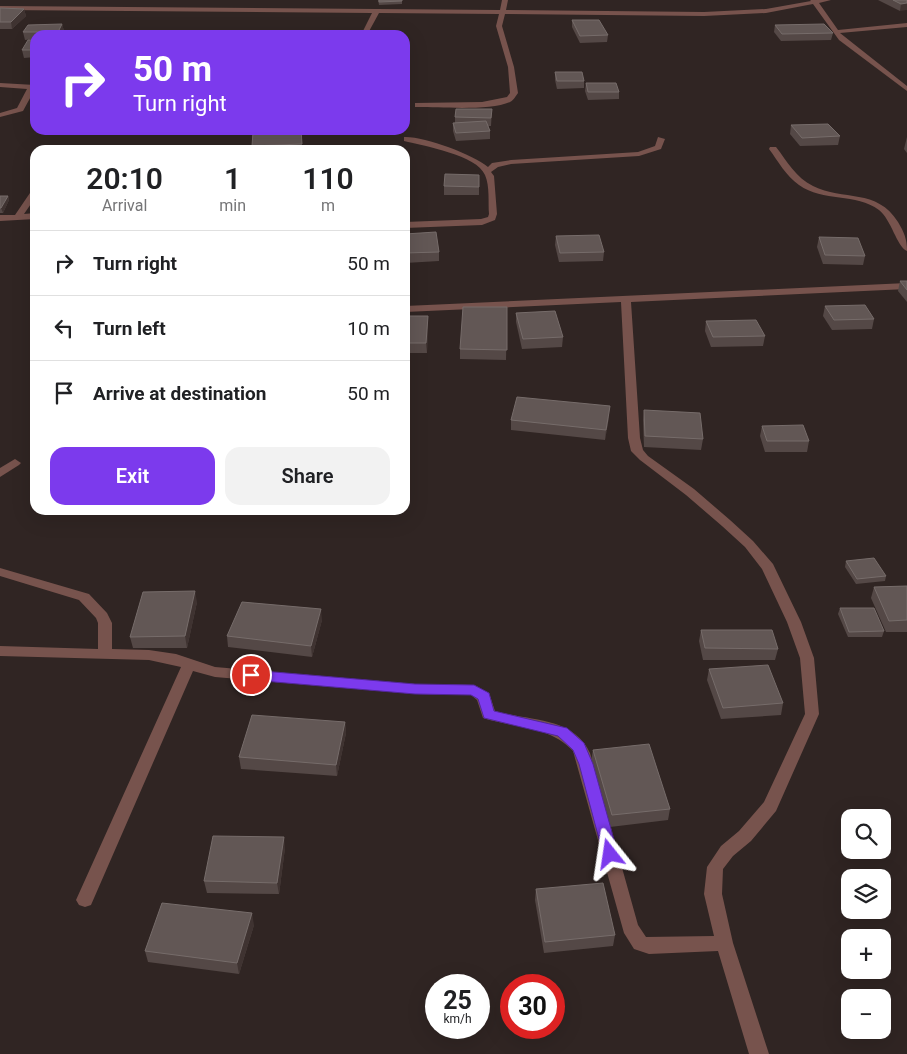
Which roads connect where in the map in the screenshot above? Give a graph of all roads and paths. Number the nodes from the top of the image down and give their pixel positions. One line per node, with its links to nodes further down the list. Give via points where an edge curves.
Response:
1 (126, 0): 6 (street)
2 (505, 0): 8 (street)
3 (828, 0): 4 (street)
4 (814, 1): 8 (street, via 780,10 736,14); 11 (street)
5 (0, 8): 6 (street)
6 (114, 10): 7 (street)
7 (376, 12): 8 (street); 10 (street)
8 (502, 13): 16 (street, via 499,26 511,67 514,92 510,98 482,104)
9 (907, 25): 11 (street)
10 (367, 30)
11 (835, 32): 14 (street)
12 (0, 86): 13 (street)
13 (30, 87)
14 (907, 89)
15 (30, 92): 17 (street, via 20,109)
16 (418, 105)
17 (0, 115)
18 (406, 139): 21 (street, via 457,153)
19 (661, 140): 21 (street, via 658,147 639,154 511,162 495,165)
20 (773, 149): 27 (street, via 803,184 883,208)
21 (488, 171): 26 (street, via 492,218 482,222)
22 (30, 199): 24 (street)
23 (30, 216): 24 (street)
24 (18, 217): 25 (street)
25 (0, 218)
26 (410, 225)
27 (907, 247)
28 (907, 286): 29 (street)
29 (626, 299): 30 (street); 38 (street, via 637,451 749,544 768,567 807,658 812,714 770,806 715,867 713,894)
30 (410, 309)
31 (15, 463): 32 (street)
32 (0, 473)
33 (0, 572): 35 (street, via 84,597 105,623)
34 (0, 651): 35 (street)
35 (106, 655): 36 (street, via 149,655)
36 (189, 664): 37 (street); 38 (street, via 215,672 415,689 474,690 484,697 488,714 562,732 579,747 586,764 630,928 640,943 649,946)
37 (85, 900)
38 (724, 943): 39 (street)
39 (758, 1054)

